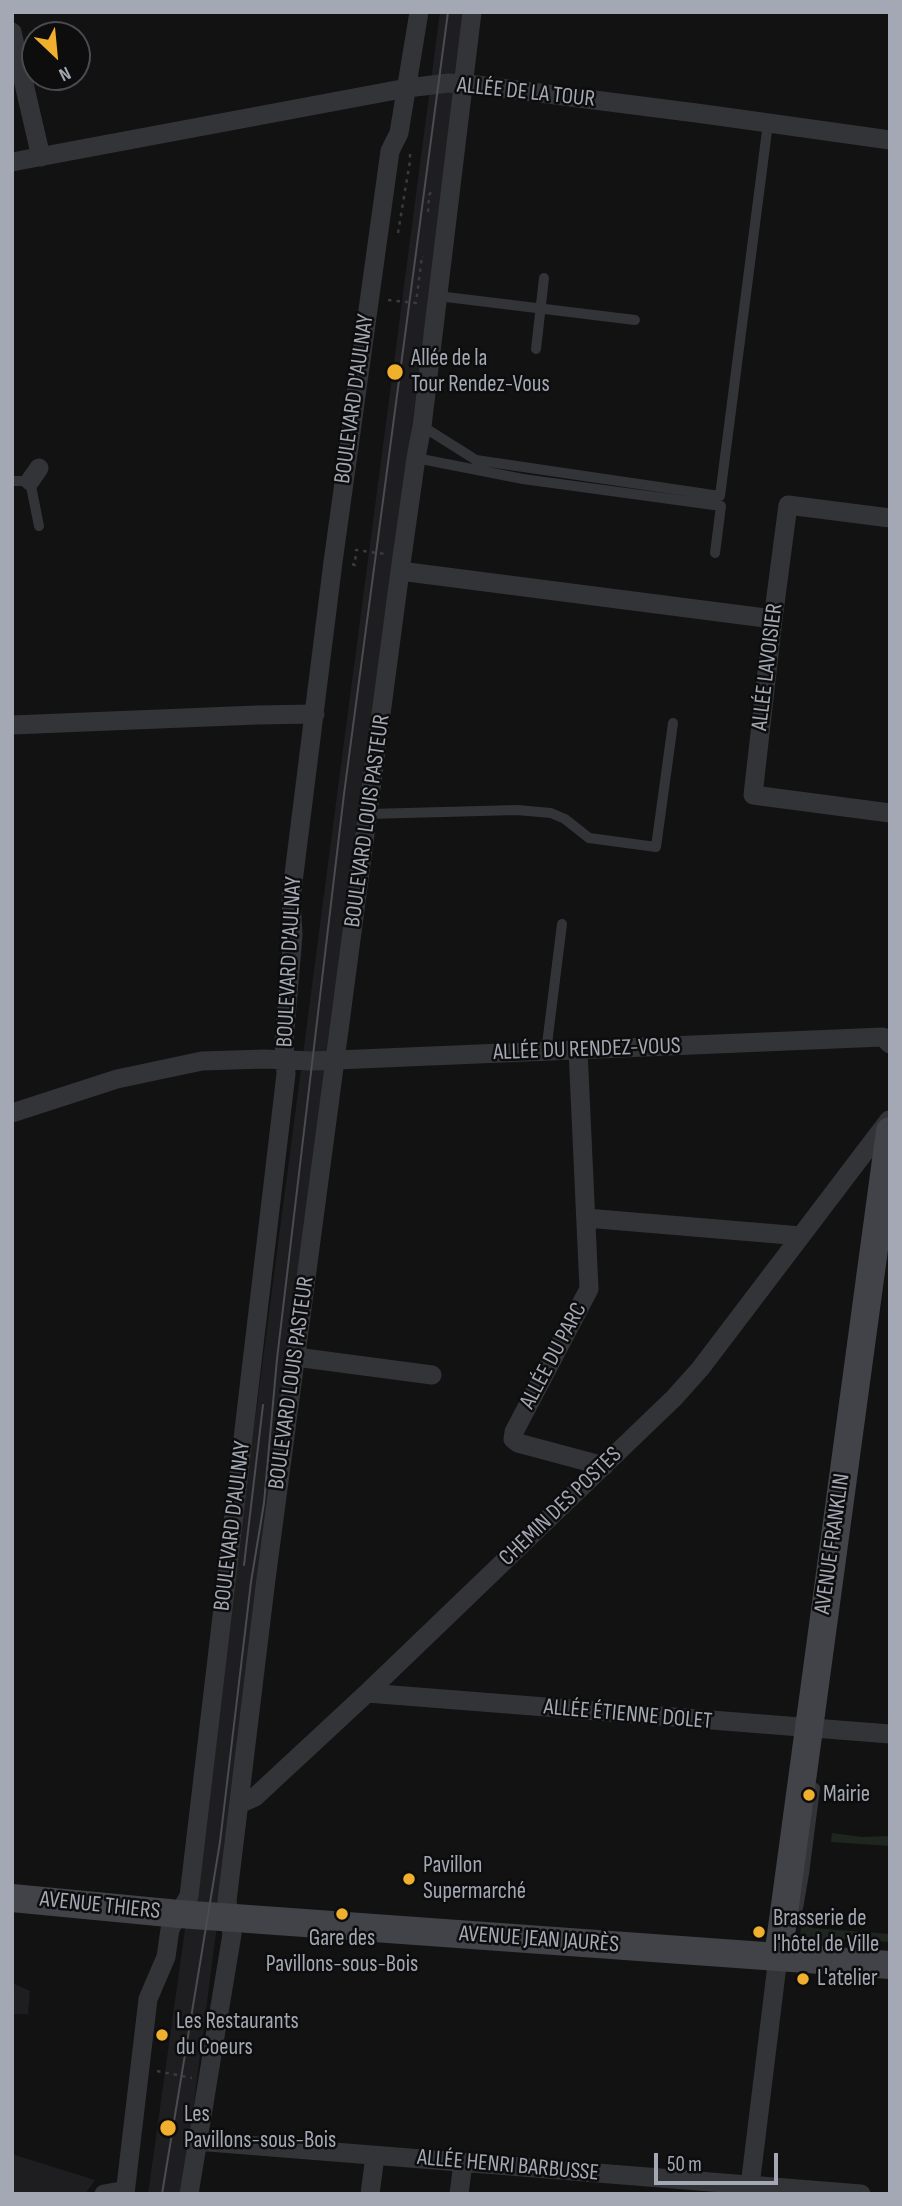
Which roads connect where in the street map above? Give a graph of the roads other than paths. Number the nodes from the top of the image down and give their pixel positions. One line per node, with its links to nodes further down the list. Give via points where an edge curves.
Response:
1 (419, 12): 5 (street, BOULEVARD D'AULNAY)
2 (472, 12): 4 (street)
3 (12, 32): 8 (street)
4 (463, 83): 5 (street, ALLÉE DE LA TOUR); 6 (street, ALLÉE DE LA TOUR); 11 (street)
5 (407, 88): 8 (street, ALLÉE DE LA TOUR); 23 (street, BOULEVARD D'AULNAY, via 399,133 390,151)
6 (768, 123): 7 (street, ALLÉE DE LA TOUR); 15 (lane, via 720,496 476,460)
7 (890, 140)
8 (41, 157): 9 (street, ALLÉE DE LA TOUR)
9 (12, 162)
10 (544, 278): 12 (lane)
11 (438, 296): 12 (lane); 15 (street)
12 (540, 309): 13 (lane); 14 (lane)
13 (635, 320)
14 (536, 349)
15 (422, 426): 16 (street)
16 (416, 458): 20 (lane, via 523,479 721,506); 21 (street)
17 (27, 477): 19 (lane)
18 (890, 518): 22 (street, ALLÉE LAVOISIER, via 788,505)
19 (39, 526)
20 (715, 553)
21 (400, 571): 22 (street); 27 (street, BOULEVARD LOUIS PASTEUR)
22 (773, 619): 26 (street, ALLÉE LAVOISIER, via 753,794)
23 (315, 715): 25 (street); 32 (street, BOULEVARD D'AULNAY, via 291,898)
24 (673, 723): 27 (lane, via 656,847 589,838 551,813)
25 (12, 725)
26 (890, 813)
27 (369, 814): 33 (street, BOULEVARD LOUIS PASTEUR)
28 (562, 924): 31 (lane)
29 (888, 1038): 30 (street, ALLÉE DU RENDEZ-VOUS)
30 (578, 1051): 31 (street, ALLÉE DU RENDEZ-VOUS); 39 (street, ALLÉE DU PARC)
31 (546, 1052): 33 (street, ALLÉE DU RENDEZ-VOUS)
32 (287, 1059): 33 (street, ALLÉE DU RENDEZ-VOUS); 34 (street, ALLÉE DU RENDEZ-VOUS, via 202,1061 117,1079); 51 (street, BOULEVARD D'AULNAY)
33 (335, 1060): 41 (street, BOULEVARD LOUIS PASTEUR)
34 (12, 1113)
35 (890, 1119): 37 (street, CHEMIN DES POSTES)
36 (890, 1131): 38 (main road, AVENUE FRANKLIN)
37 (847, 1177): 38 (street, via 865,1174); 40 (street, CHEMIN DES POSTES)
38 (881, 1191): 45 (main road, AVENUE FRANKLIN)
39 (586, 1218): 40 (street); 43 (street, ALLÉE DU PARC, via 589,1289 513,1438)
40 (801, 1236): 43 (street, CHEMIN DES POSTES, via 700,1369)
41 (296, 1357): 42 (street); 49 (street, BOULEVARD LOUIS PASTEUR)
42 (432, 1375)
43 (604, 1466): 44 (street, CHEMIN DES POSTES)
44 (367, 1693): 45 (street, ALLÉE ÉTIENNE DOLET); 49 (street, CHEMIN DES POSTES, via 255,1797)
45 (808, 1729): 46 (street, ALLÉE ÉTIENNE DOLET); 47 (lane); 53 (main road, AVENUE FRANKLIN)
46 (890, 1734)
47 (817, 1759)
48 (815, 1780): 53 (lane, via 799,1907)
49 (239, 1804): 52 (street, BOULEVARD LOUIS PASTEUR)
50 (12, 1898): 51 (main road, AVENUE THIERS)
51 (183, 1914): 52 (main road, AVENUE JEAN JAURÈS); 62 (street, BOULEVARD D'AULNAY, via 170,1929 166,1957 148,1999)
52 (229, 1918): 54 (main road, AVENUE JEAN JAURÈS); 56 (street, BOULEVARD LOUIS PASTEUR, via 232,1934)
53 (783, 1919): 54 (main road, AVENUE FRANKLIN)
54 (778, 1957): 55 (main road, AVENUE JEAN JAURÈS); 60 (street)
55 (890, 1965)
56 (196, 2141): 57 (street, ALLÉE HENRI BARBUSSE); 63 (street, BOULEVARD LOUIS PASTEUR)
57 (375, 2155): 58 (street, ALLÉE HENRI BARBUSSE); 64 (street)
58 (463, 2163): 59 (street, ALLÉE HENRI BARBUSSE); 65 (street)
59 (620, 2184): 60 (street, ALLÉE HENRI BARBUSSE)
60 (749, 2190): 66 (street, ALLÉE HENRI BARBUSSE)
61 (104, 2194): 62 (street)
62 (125, 2194)
63 (189, 2194)
64 (370, 2194)
65 (459, 2194)
66 (860, 2194)

